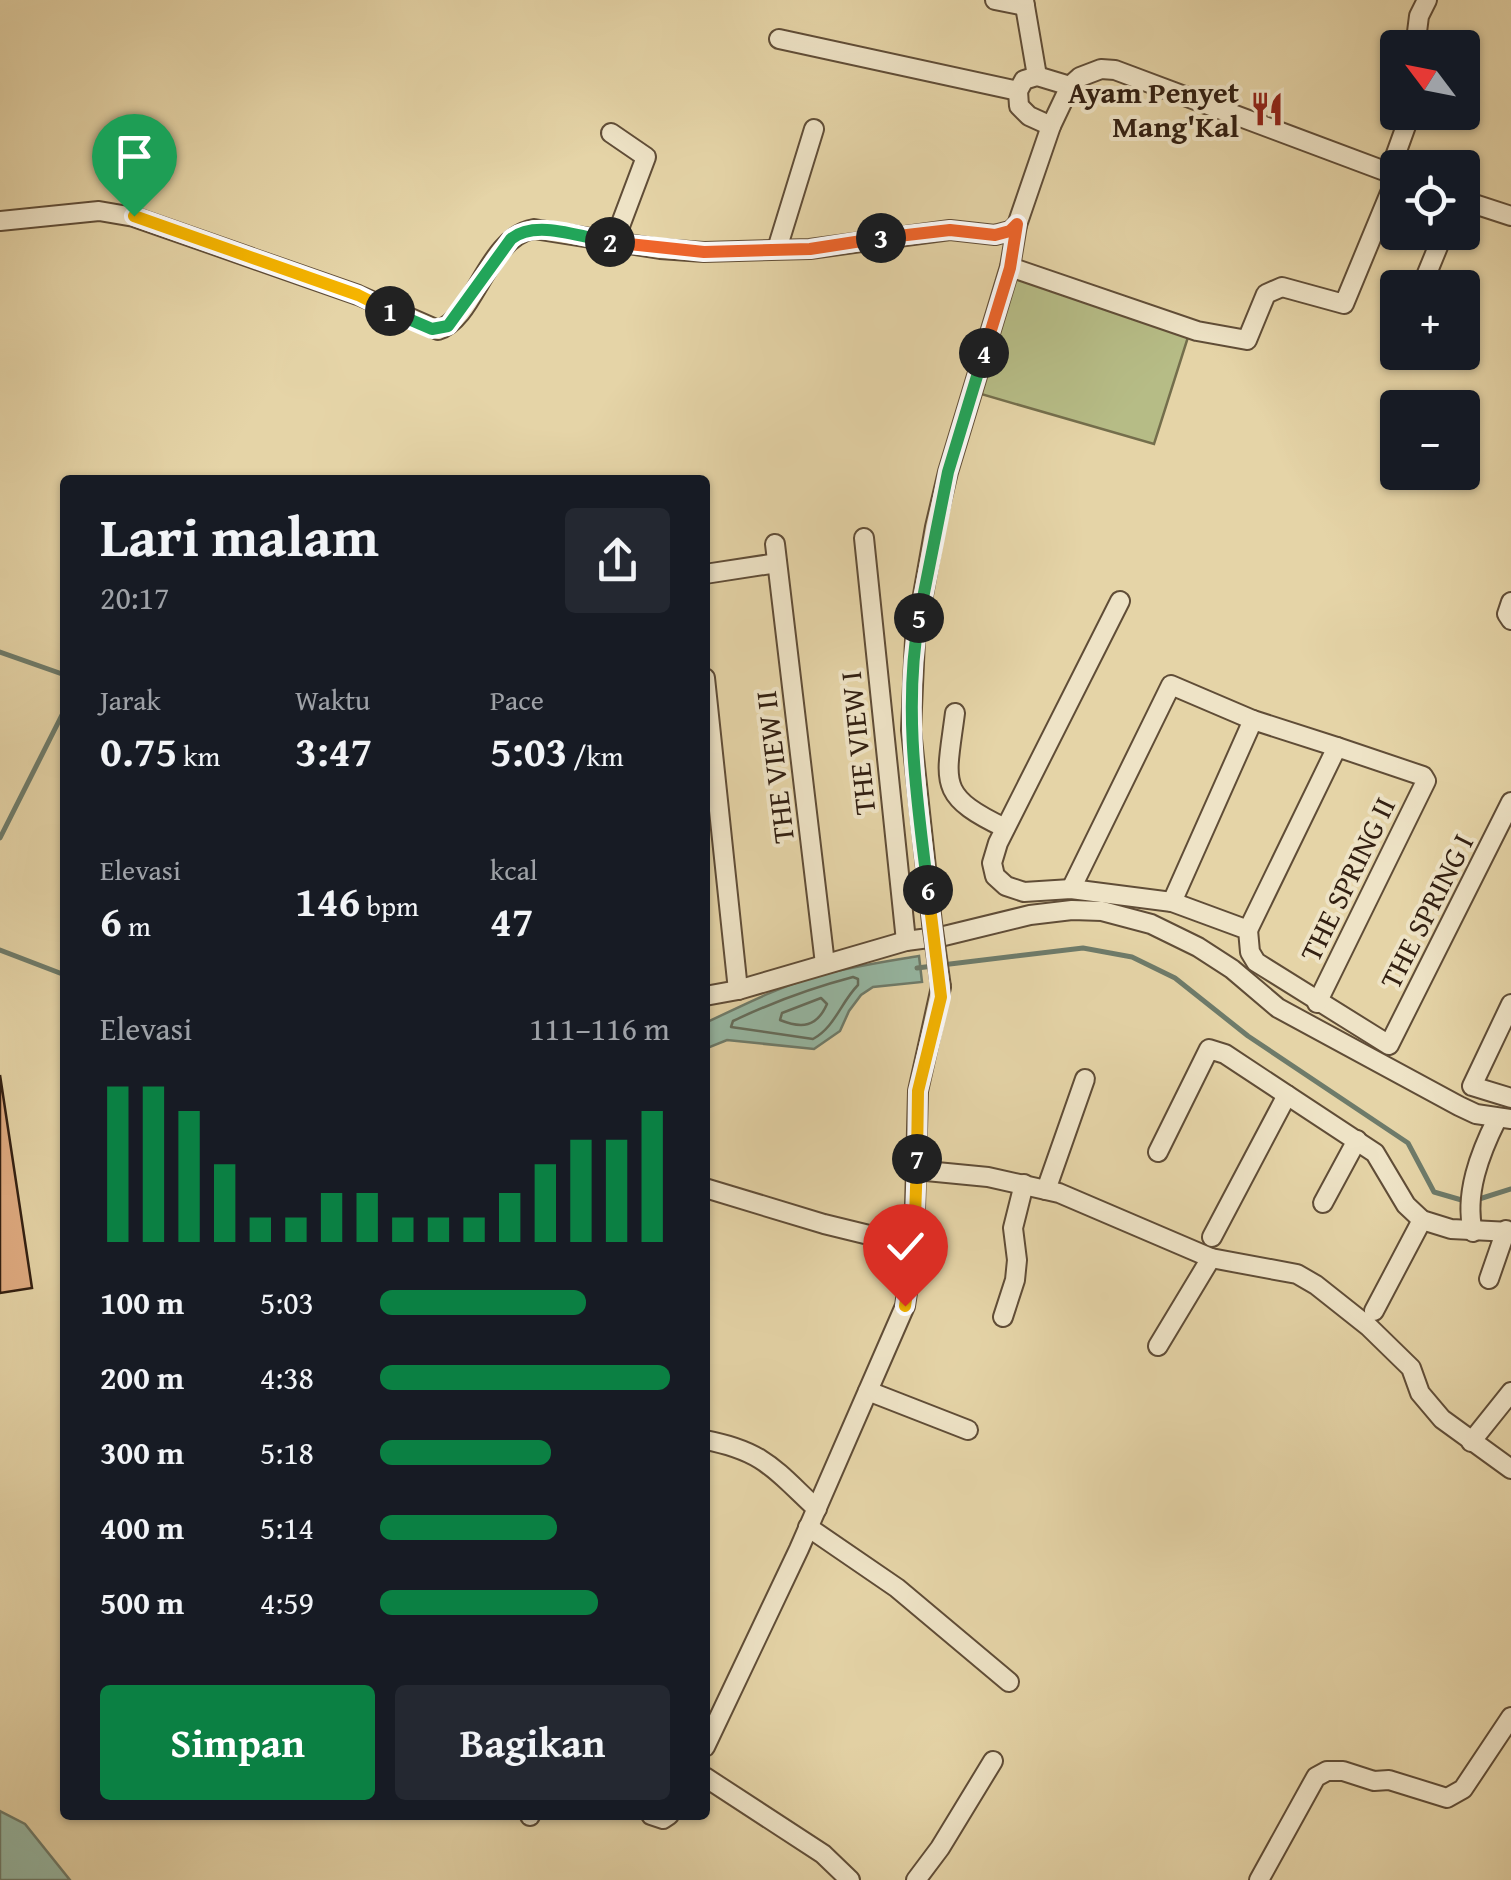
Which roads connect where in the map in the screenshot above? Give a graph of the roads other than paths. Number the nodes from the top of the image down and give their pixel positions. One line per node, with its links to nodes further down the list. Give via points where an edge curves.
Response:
1 (995, 0): 3 (street)
2 (1427, 0): 4 (street)
3 (1024, 3): 6 (street)
4 (1417, 30)
5 (779, 39): 8 (street)
6 (1037, 76): 7 (street); 8 (street)
7 (1070, 86): 9 (street); 12 (street, via 1090,72 1115,70)
8 (1018, 91): 9 (street, via 1019,106)
9 (1051, 126): 17 (street)
10 (814, 129): 19 (street)
11 (610, 133): 18 (street, via 642,152 646,162)
12 (1380, 170)
13 (1480, 206): 15 (street)
14 (1380, 211): 20 (street, via 1344,304 1272,289 1247,340 1197,331)
15 (1511, 216)
16 (0, 220): 18 (street, via 99,211 134,216 438,330 453,320 520,232)
17 (1017, 224): 19 (street, via 995,235 950,230); 20 (street)
18 (614, 242): 19 (street, via 684,252)
19 (776, 249)
20 (1010, 268): 49 (street, bridge, via 948,472 915,640 911,730 941,987 918,1091)
21 (864, 538): 36 (street, THE VIEW I)
22 (710, 573): 38 (street, THE VIEW II, via 776,554)
23 (1120, 601): 31 (street)
24 (1511, 602): 25 (street)
25 (1511, 620)
26 (954, 713): 31 (street, via 948,770 955,795 973,813)
27 (1253, 720): 29 (street); 32 (street, via 1172,685); 33 (street)
28 (710, 725): 39 (street)
29 (1336, 747): 35 (street); 41 (street, THE SPRING II, via 1426,781)
30 (1511, 802): 41 (street, THE SPRING I, via 1390,1045)
31 (1005, 828): 32 (street, via 992,863 995,876 1024,892)
32 (1071, 888): 33 (street)
33 (1172, 902): 34 (street)
34 (1213, 918): 35 (street); 37 (street)
35 (1248, 930): 41 (street, via 1256,962)
36 (906, 942): 37 (street, via 1072,910 1129,916); 38 (street)
37 (1198, 947): 46 (street, via 1292,1016 1459,1106)
38 (825, 964): 39 (street)
39 (738, 990): 40 (street)
40 (710, 995)
41 (1317, 1003)
42 (1511, 1004): 45 (street, via 1472,1086)
43 (1085, 1079): 52 (street)
44 (1287, 1095): 47 (street); 48 (street, via 1210,1048); 57 (street)
45 (1511, 1098)
46 (1504, 1119): 55 (street, via 1474,1180)
47 (1357, 1140): 53 (street); 54 (street, via 1375,1153)
48 (1158, 1152)
49 (916, 1170): 50 (street); 58 (street)
50 (1024, 1184): 52 (street); 62 (street, via 1013,1228 1015,1280)
51 (710, 1190): 58 (street)
52 (1046, 1190): 59 (street)
53 (1323, 1203)
54 (1422, 1220): 55 (street, via 1451,1230); 61 (street)
55 (1472, 1226): 56 (street)
56 (1509, 1231): 60 (street)
57 (1212, 1236)
58 (914, 1246): 64 (street, via 905,1306)
59 (1211, 1258): 63 (street); 68 (street, via 1297,1274 1316,1284 1407,1364 1423,1398)
60 (1489, 1278)
61 (1374, 1311)
62 (1003, 1317)
63 (1158, 1346)
64 (868, 1392): 66 (street); 70 (street)
65 (1511, 1392): 68 (street)
66 (968, 1430)
67 (710, 1441): 70 (street, via 760,1457)
68 (1471, 1442): 69 (street)
69 (1511, 1469)
70 (817, 1509): 71 (street)
71 (808, 1527): 72 (street, via 898,1588); 74 (street)
72 (1009, 1682)
73 (1511, 1717): 79 (street, via 1474,1774 1447,1798 1343,1771 1316,1777)
74 (710, 1736)
75 (992, 1760): 78 (street)
76 (710, 1781): 77 (street, via 823,1854)
77 (850, 1880)
78 (916, 1880)
79 (1260, 1880)

